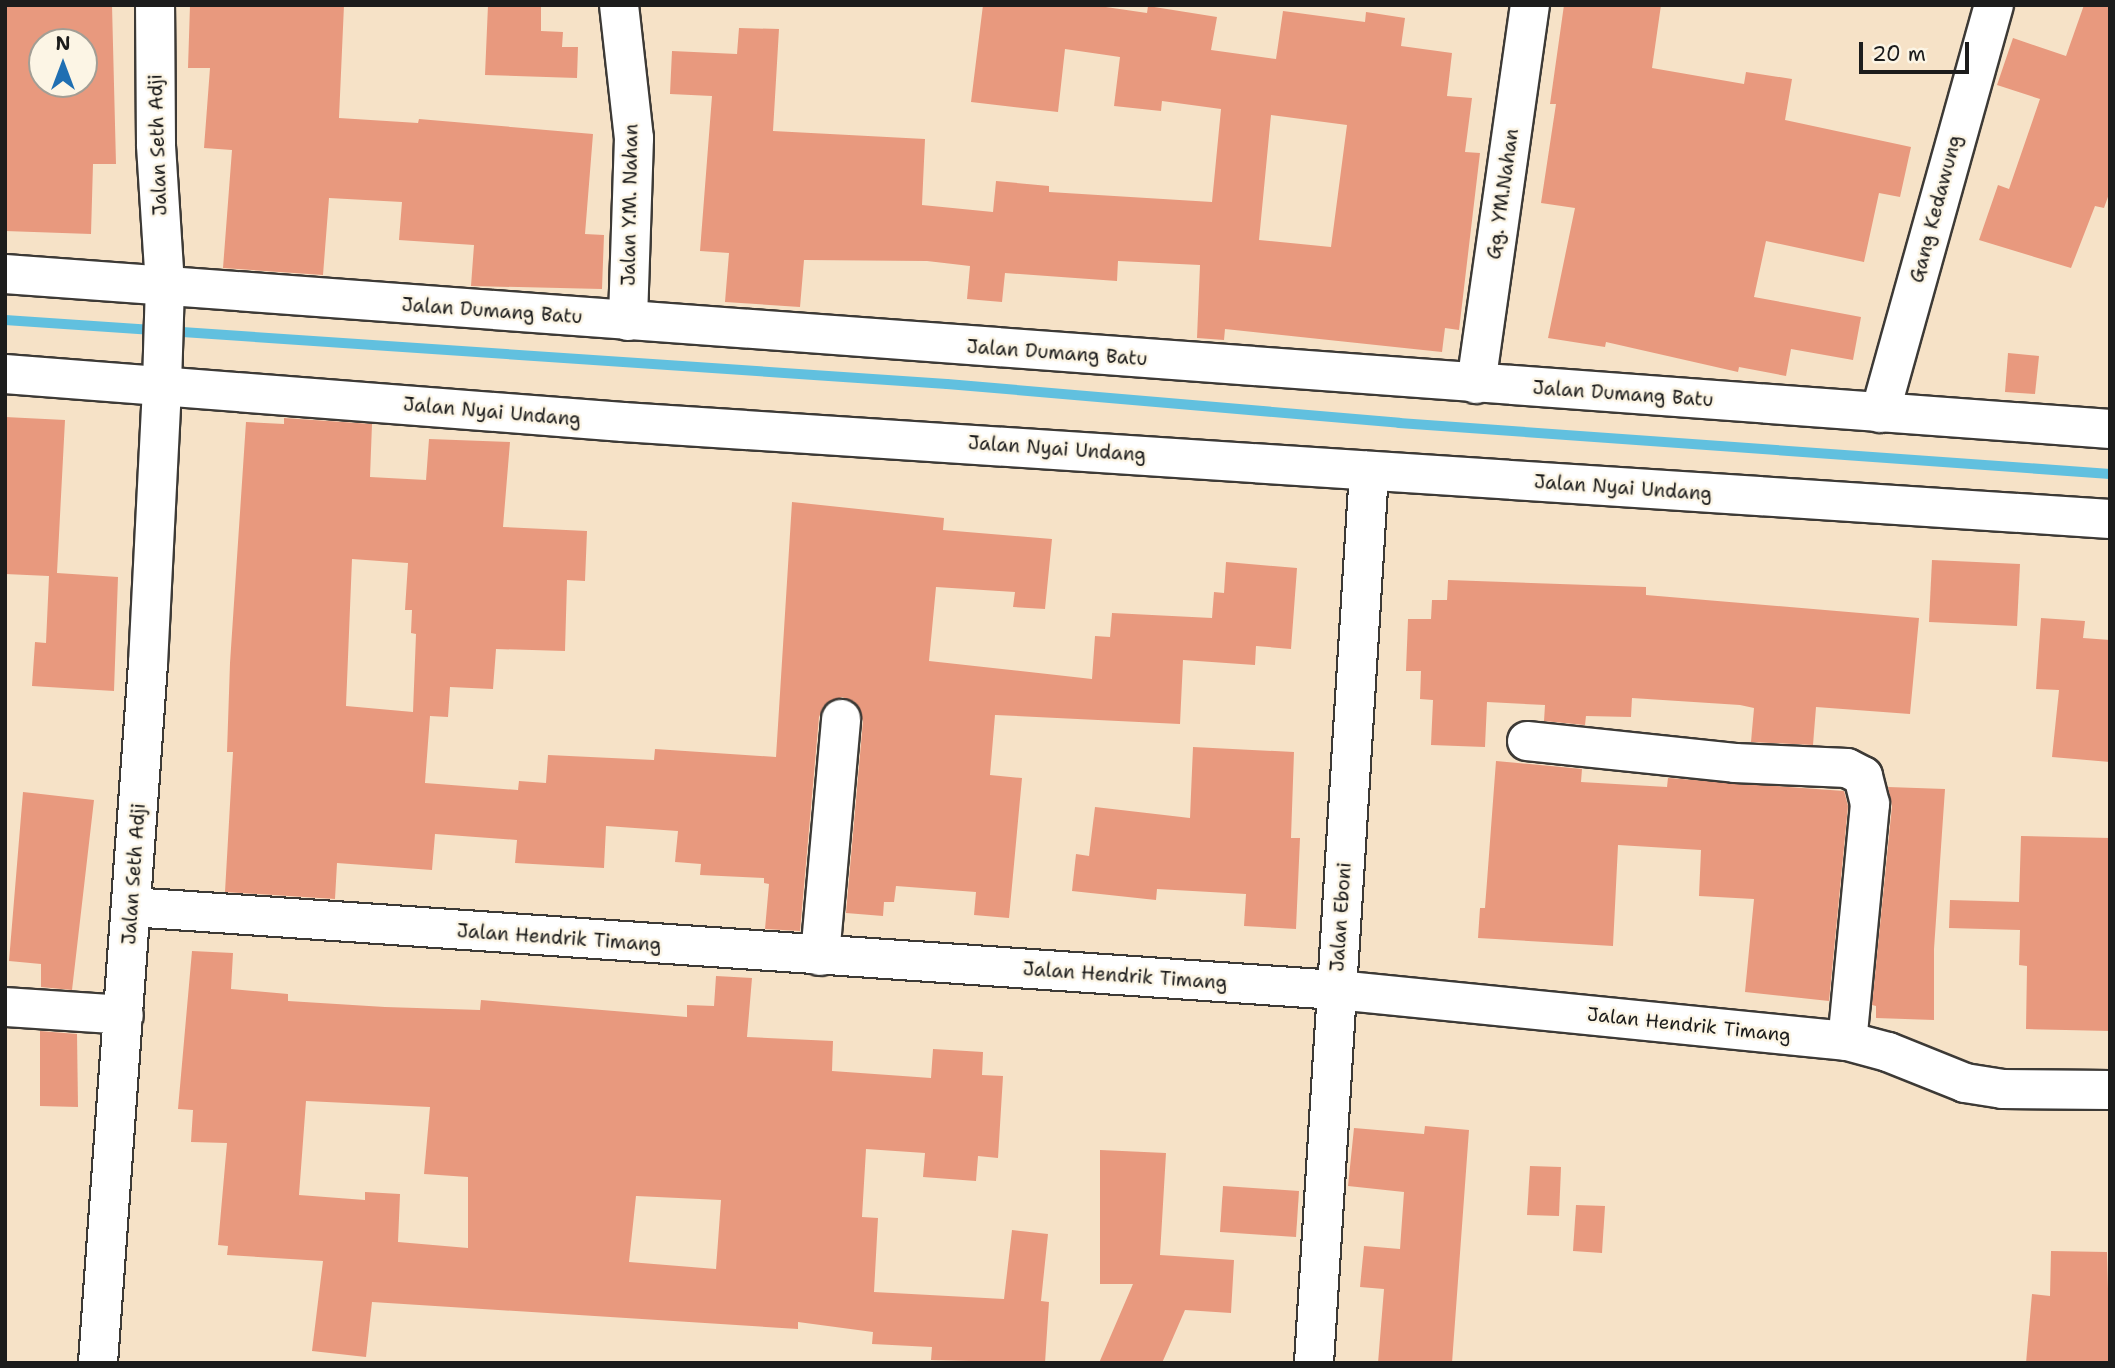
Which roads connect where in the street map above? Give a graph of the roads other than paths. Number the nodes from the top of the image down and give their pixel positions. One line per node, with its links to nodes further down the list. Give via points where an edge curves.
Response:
1 (155, 5): 6 (street, Jalan Seth Adji, via 156,144)
2 (619, 5): 7 (street, Jalan Y.M. Nahan, via 634,138)
3 (1530, 5): 10 (street, Gg. YM.Nahan)
4 (1994, 5): 11 (street, Gang Kedawung)
5 (5, 274): 6 (street, Jalan Dumang Batu)
6 (165, 296): 7 (street, Jalan Dumang Batu); 9 (street, Jalan Seth Adji)
7 (628, 321): 10 (street, Jalan Dumang Batu)
8 (5, 374): 9 (street, Jalan Nyai Undang)
9 (162, 379): 13 (street, Jalan Nyai Undang, via 623,422); 17 (street, Jalan Seth Adji)
10 (1476, 384): 11 (street, Jalan Dumang Batu)
11 (1880, 413): 12 (street, Jalan Dumang Batu)
12 (2110, 429)
13 (1369, 471): 14 (street, Jalan Nyai Undang); 19 (street, Jalan Eboni)
14 (2110, 519)
15 (841, 719): 18 (street)
16 (1527, 741): 22 (street, via 1735,763 1847,768 1863,776 1870,804)
17 (131, 907): 18 (street, Jalan Hendrik Timang); 21 (street, Jalan Seth Adji)
18 (820, 956): 19 (street, Jalan Hendrik Timang)
19 (1337, 990): 22 (street, Jalan Hendrik Timang); 25 (street, Jalan Eboni)
20 (5, 1007): 21 (street)
21 (124, 1015): 24 (street, Jalan Seth Adji)
22 (1847, 1041): 23 (street, Jalan Hendrik Timang, via 1965,1083 2002,1089)
23 (2110, 1090)
24 (98, 1363)
25 (1314, 1363)

